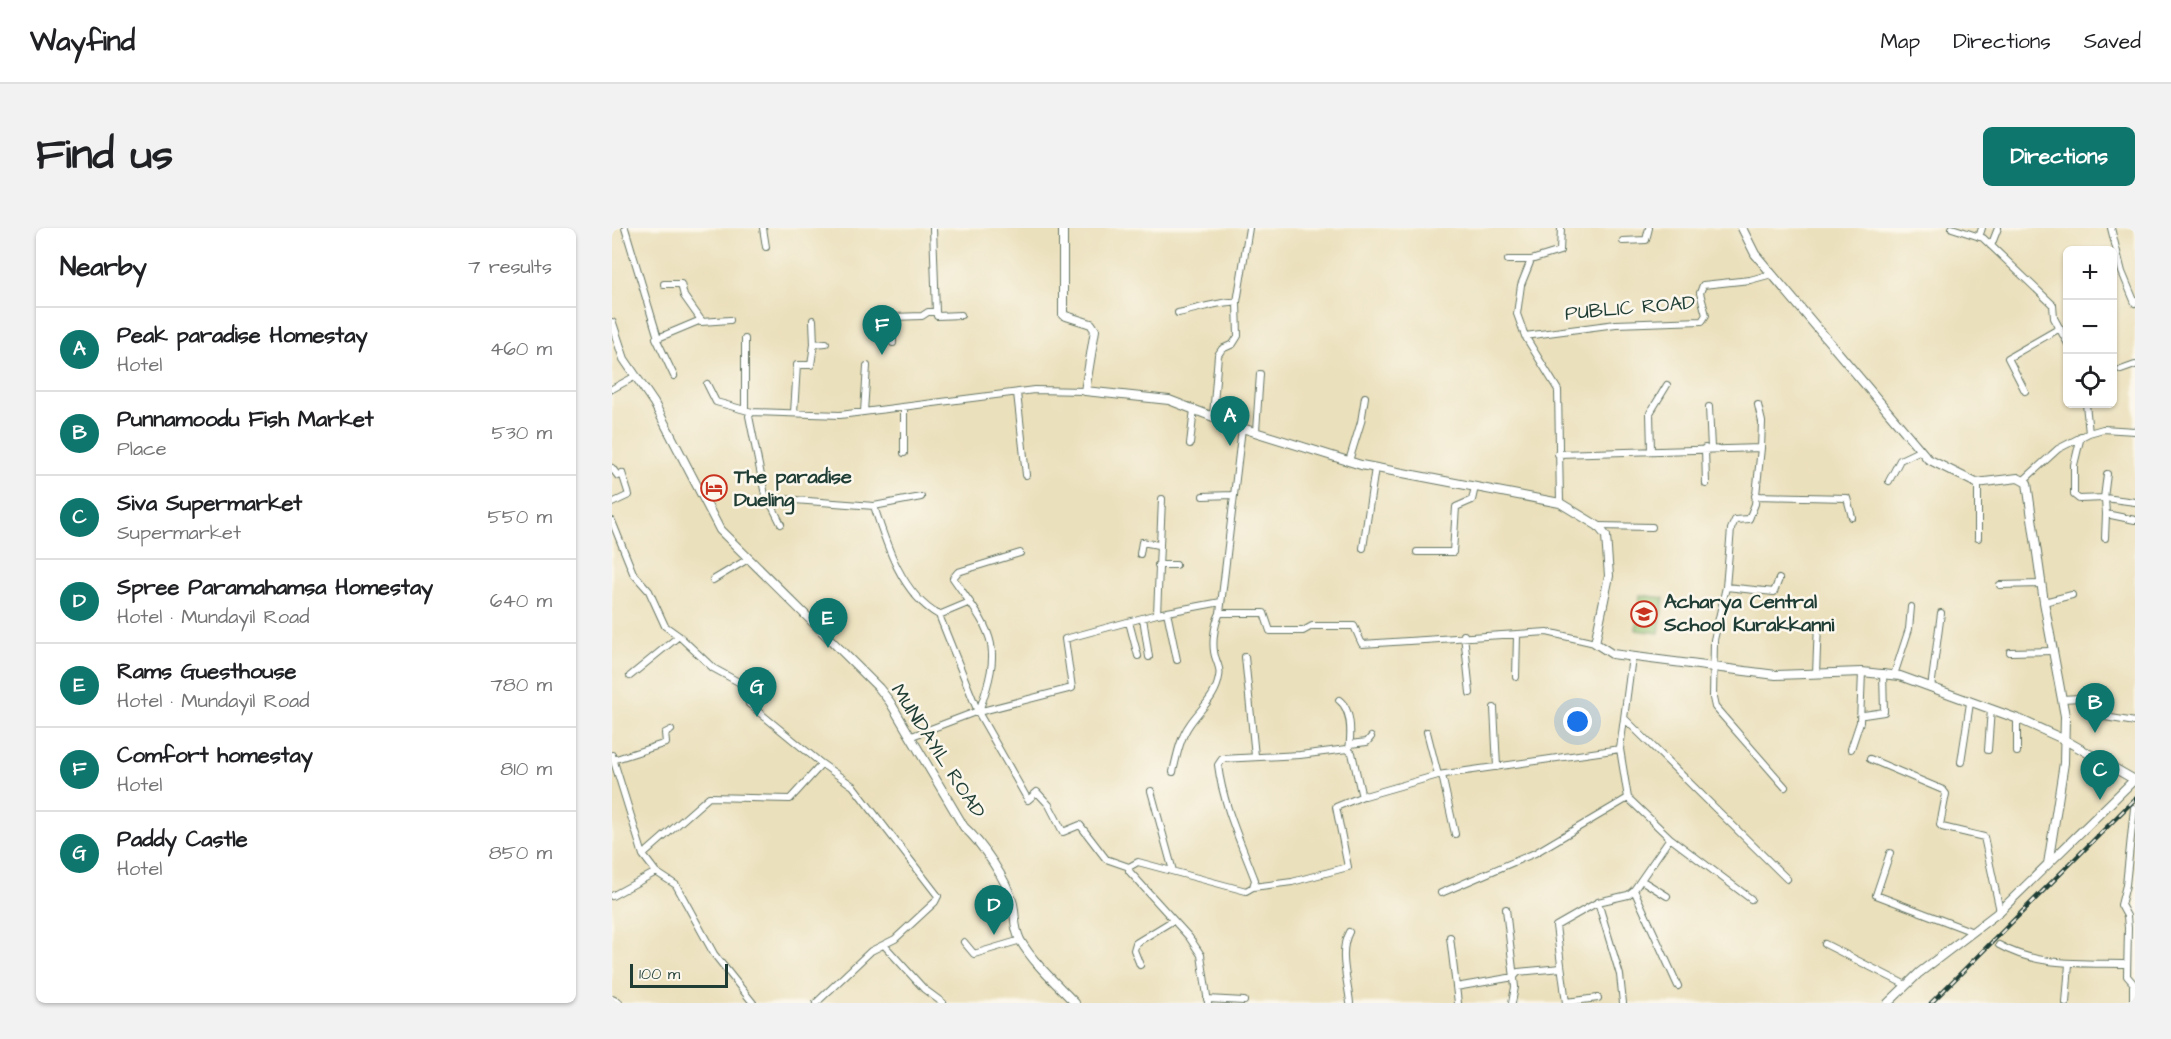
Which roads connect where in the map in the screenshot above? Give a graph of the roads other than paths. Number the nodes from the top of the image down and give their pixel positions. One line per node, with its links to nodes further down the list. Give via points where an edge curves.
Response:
1 (625, 228): 33 (street)
2 (764, 228): 16 (street)
3 (933, 228): 23 (street)
4 (1064, 228): 47 (main road, via 1063,315 1090,324 1095,330)
5 (1249, 228): 21 (street)
6 (1561, 228): 18 (street, via 1560,251)
7 (1649, 228): 14 (street, via 1646,240)
8 (1742, 228): 19 (main road, via 1752,251)
9 (1952, 228): 13 (street)
10 (1982, 228): 13 (street)
11 (1998, 228): 15 (street)
12 (2111, 228): 22 (street)
13 (1979, 237): 15 (street)
14 (1623, 241)
15 (1991, 246): 30 (street, via 2053,305)
16 (766, 247)
17 (1508, 260): 18 (street)
18 (1531, 260): 32 (street, via 1517,310)
19 (1772, 274): 32 (street, PUBLIC ROAD, via 1703,285 1700,293 1706,315 1702,321 1616,324); 69 (main road)
20 (664, 284): 28 (street, via 681,284)
21 (1237, 302): 24 (street, via 1228,300); 59 (street, via 1238,336 1218,355)
22 (2135, 303)
23 (936, 312): 25 (street, via 937,316); 35 (street, via 893,317)
24 (1178, 313)
25 (961, 315)
26 (813, 320): 37 (street)
27 (730, 321): 28 (street)
28 (701, 322): 33 (street)
29 (612, 323): 43 (main road, MUNDAYIL ROAD)
30 (2060, 328): 31 (street); 48 (street, via 2008,358)
31 (2063, 335)
32 (1525, 336): 71 (street, via 1558,390)
33 (656, 338): 42 (street)
34 (745, 339): 56 (street)
35 (893, 343)
36 (826, 344): 37 (street)
37 (814, 345): 58 (street, via 811,365 797,365)
38 (2135, 365): 40 (street)
39 (867, 366): 57 (street)
40 (2121, 370)
41 (1260, 374): 61 (street)
42 (675, 376)
43 (634, 377): 46 (street); 107 (main road, MUNDAYIL ROAD, via 654,403 720,530)
44 (707, 384): 56 (street, via 716,402)
45 (1667, 385): 68 (street, via 1650,413)
46 (612, 389)
47 (1085, 391): 49 (street); 55 (main road, via 1169,400)
48 (2025, 391)
49 (1017, 393): 53 (street); 76 (street)
50 (1365, 397): 72 (street)
51 (1758, 405): 67 (street)
52 (1709, 407): 66 (street)
53 (904, 408): 57 (street); 70 (street)
54 (2086, 408): 63 (street)
55 (1194, 409): 59 (main road); 65 (street)
56 (748, 411): 58 (street); 86 (street)
57 (864, 412): 58 (street)
58 (794, 413)
59 (1213, 416): 60 (main road)
60 (1242, 428): 61 (main road); 82 (street)
61 (1256, 431): 72 (main road)
62 (2135, 431): 63 (street, via 2103,429)
63 (2088, 433): 64 (street)
64 (2081, 436): 77 (street, via 2058,449); 88 (street, via 2073,492 2079,499)
65 (1190, 444)
66 (1708, 448): 67 (street); 68 (street); 79 (street)
67 (1761, 448): 84 (street)
68 (1651, 450): 71 (street)
69 (1921, 450): 78 (street, via 1900,460); 80 (main road, via 1939,467)
70 (904, 453)
71 (1558, 454): 91 (street)
72 (1349, 461): 74 (main road)
73 (612, 468): 90 (street, via 618,476 622,472 629,495)
74 (1375, 468): 81 (main road); 103 (street)
75 (2107, 474): 88 (street)
76 (1026, 475)
77 (2024, 480): 80 (main road); 112 (main road, via 2031,501)
78 (1889, 482)
79 (1706, 484)
80 (1978, 484): 100 (street)
81 (1475, 487): 91 (main road); 104 (street, via 1470,502 1456,507 1453,552)
82 (1232, 495): 83 (street); 117 (street)
83 (1203, 496)
84 (1755, 496): 94 (street, via 1847,498); 114 (street, via 1749,519 1736,520 1731,529)
85 (921, 497): 92 (street)
86 (768, 498): 92 (street); 97 (street)
87 (1162, 499): 102 (street)
88 (2104, 499): 89 (street); 93 (street)
89 (2135, 502)
90 (612, 503)
91 (1560, 503): 98 (main road)
92 (874, 506): 124 (street, via 886,546 901,573 928,609)
93 (2106, 514): 95 (street); 101 (street)
94 (1852, 517)
95 (2135, 520)
96 (612, 521): 130 (street, via 633,573 649,591 665,626)
97 (781, 525)
98 (1598, 526): 99 (street); 131 (main road, via 1606,536 1609,576)
99 (1652, 527)
100 (1978, 538)
101 (2105, 538)
102 (1158, 545): 106 (street, via 1142,542); 108 (street)
103 (1363, 548)
104 (1417, 552)
105 (1020, 553): 116 (street, via 958,572 953,578)
106 (1140, 554)
107 (748, 559): 111 (street); 162 (main road, MUNDAYIL ROAD, via 879,688)
108 (1158, 565): 109 (street); 123 (street)
109 (1176, 565)
110 (1779, 579): 114 (street, via 1774,592)
111 (713, 580)
112 (2041, 584): 113 (street); 118 (main road)
113 (2000, 585)
114 (1726, 587): 139 (street, via 1714,640)
115 (2072, 596): 118 (street)
116 (970, 602): 124 (street); 154 (street, via 987,626 994,648 989,684)
117 (1221, 602): 120 (street); 121 (street)
118 (2044, 602): 132 (main road)
119 (1911, 607): 143 (street, via 1909,629)
120 (1167, 612): 123 (street); 138 (street)
121 (1220, 613): 128 (street, via 1264,613 1270,631 1354,626 1362,644); 177 (street, via 1215,622 1214,644 1220,676 1215,694 1189,726)
122 (1941, 613): 146 (street)
123 (1157, 614): 125 (street)
124 (939, 615): 154 (street)
125 (1143, 618): 126 (street); 135 (street)
126 (1129, 622): 134 (street); 154 (street, via 1065,639 1072,688)
127 (1818, 622): 142 (street)
128 (1464, 635): 129 (street); 147 (street)
129 (1517, 635): 131 (street, via 1547,632); 145 (street)
130 (679, 636): 144 (street); 174 (street, via 713,668 744,685 749,704)
131 (1595, 643): 137 (main road, via 1612,654)
132 (2052, 651): 133 (street); 149 (main road)
133 (2010, 652)
134 (1138, 656)
135 (1149, 657)
136 (1245, 657): 170 (street)
137 (1632, 657): 139 (main road); 158 (street)
138 (1177, 660)
139 (1713, 667): 142 (main road, via 1776,675); 180 (street, via 1715,707)
140 (1862, 672): 141 (main road); 142 (main road); 167 (street, via 1860,722)
141 (1883, 672): 143 (main road); 155 (street, via 1884,712)
142 (1816, 674)
143 (1894, 675): 146 (main road)
144 (630, 676)
145 (1516, 676)
146 (1931, 688): 151 (main road)
147 (1470, 693)
148 (2098, 697): 149 (street)
149 (2062, 699): 164 (main road)
150 (1339, 700): 165 (street, via 1347,708)
151 (1970, 703): 153 (main road); 173 (street)
152 (1494, 708): 175 (street)
153 (1991, 709): 157 (main road); 168 (street)
154 (978, 712): 162 (street); 190 (street, via 1028,800 1037,792 1064,832 1080,825 1106,859)
155 (1864, 716)
156 (2105, 717): 159 (street)
157 (2017, 718): 164 (main road); 169 (street)
158 (1625, 719): 166 (street); 193 (street)
159 (2135, 722)
160 (671, 730): 171 (street, via 665,733 666,743)
161 (1427, 732): 178 (street)
162 (912, 736): 210 (main road, MUNDAYIL ROAD, via 964,827 979,840 1007,888 1014,906 1013,924)
163 (1371, 737): 165 (street)
164 (2065, 740): 179 (main road); 189 (main road)
165 (1350, 747): 170 (street); 182 (street)
166 (1620, 749): 175 (street); 183 (street)
167 (1851, 749)
168 (1988, 750)
169 (2017, 752)
170 (1255, 756): 195 (street, via 1222,759 1218,765 1227,805 1255,880)
171 (613, 758): 176 (street)
172 (1870, 759): 203 (street, via 1942,790 1946,794 1940,825 1984,837)
173 (1962, 762)
174 (822, 764): 188 (street, via 790,799 709,797); 213 (street, via 853,786 938,896)
175 (1497, 767): 178 (street)
176 (614, 770): 188 (street)
177 (1173, 772)
178 (1440, 775): 182 (street); 185 (street)
179 (2135, 780): 189 (main road)
180 (1785, 788)
181 (1151, 791): 191 (street)
182 (1362, 796): 195 (street, via 1336,807 1348,867 1292,882)
183 (1628, 798): 186 (street); 197 (street, via 1535,853)
184 (2134, 808): 207 (street, via 2121,905 2127,916)
185 (1455, 834)
186 (1670, 838): 194 (street); 200 (street)
187 (1890, 853): 206 (street, via 1876,895)
188 (643, 855): 192 (street)
189 (2048, 864): 203 (main road)
190 (1129, 867): 191 (street, via 1138,862); 204 (street)
191 (1173, 871): 195 (street, via 1246,891)
192 (656, 872): 198 (street); 229 (street, via 676,885 714,954)
193 (1787, 879)
194 (1641, 880): 196 (street); 199 (street)
195 (1253, 887)
196 (1634, 890): 201 (street); 221 (street)
197 (1441, 893)
198 (612, 896)
199 (1667, 896)
200 (1751, 899)
201 (1598, 902): 218 (street, via 1556,926); 236 (street, via 1620,975)
202 (1506, 909): 219 (street)
203 (2000, 911): 206 (main road)
204 (1172, 921): 217 (street, via 1136,943 1134,950); 225 (street, via 1201,954)
205 (1349, 932): 233 (street, via 1344,950)
206 (1974, 933): 220 (main road)
207 (2126, 936): 209 (street); 216 (street)
208 (1450, 937): 222 (street)
209 (2135, 937)
210 (1021, 940): 211 (street, via 974,954); 232 (main road, MUNDAYIL ROAD, via 1034,960)
211 (964, 942)
212 (1825, 944): 220 (street)
213 (884, 945): 230 (street, via 871,951); 231 (street, via 924,989)
214 (1999, 945): 215 (street, via 2028,957)
215 (2069, 964): 216 (street); 238 (street)
216 (2126, 964): 239 (street, via 2127,976 2133,983)
217 (1140, 966)
218 (1562, 968): 219 (street, via 1518,972); 227 (street)
219 (1514, 977): 222 (street); 235 (street)
220 (1906, 985): 237 (main road)
221 (1678, 986)
222 (1456, 987): 234 (street)
223 (1598, 998): 227 (street)
224 (612, 1000): 228 (main road)
225 (1208, 1001): 226 (street)
226 (1244, 1001)
227 (1566, 1002)
228 (618, 1003)
229 (753, 1003)
230 (816, 1003)
231 (943, 1003)
232 (1075, 1003)
233 (1350, 1003)
234 (1458, 1003)
235 (1512, 1003)
236 (1623, 1003)
237 (1888, 1003)
238 (2066, 1003)
239 (2133, 1003)

